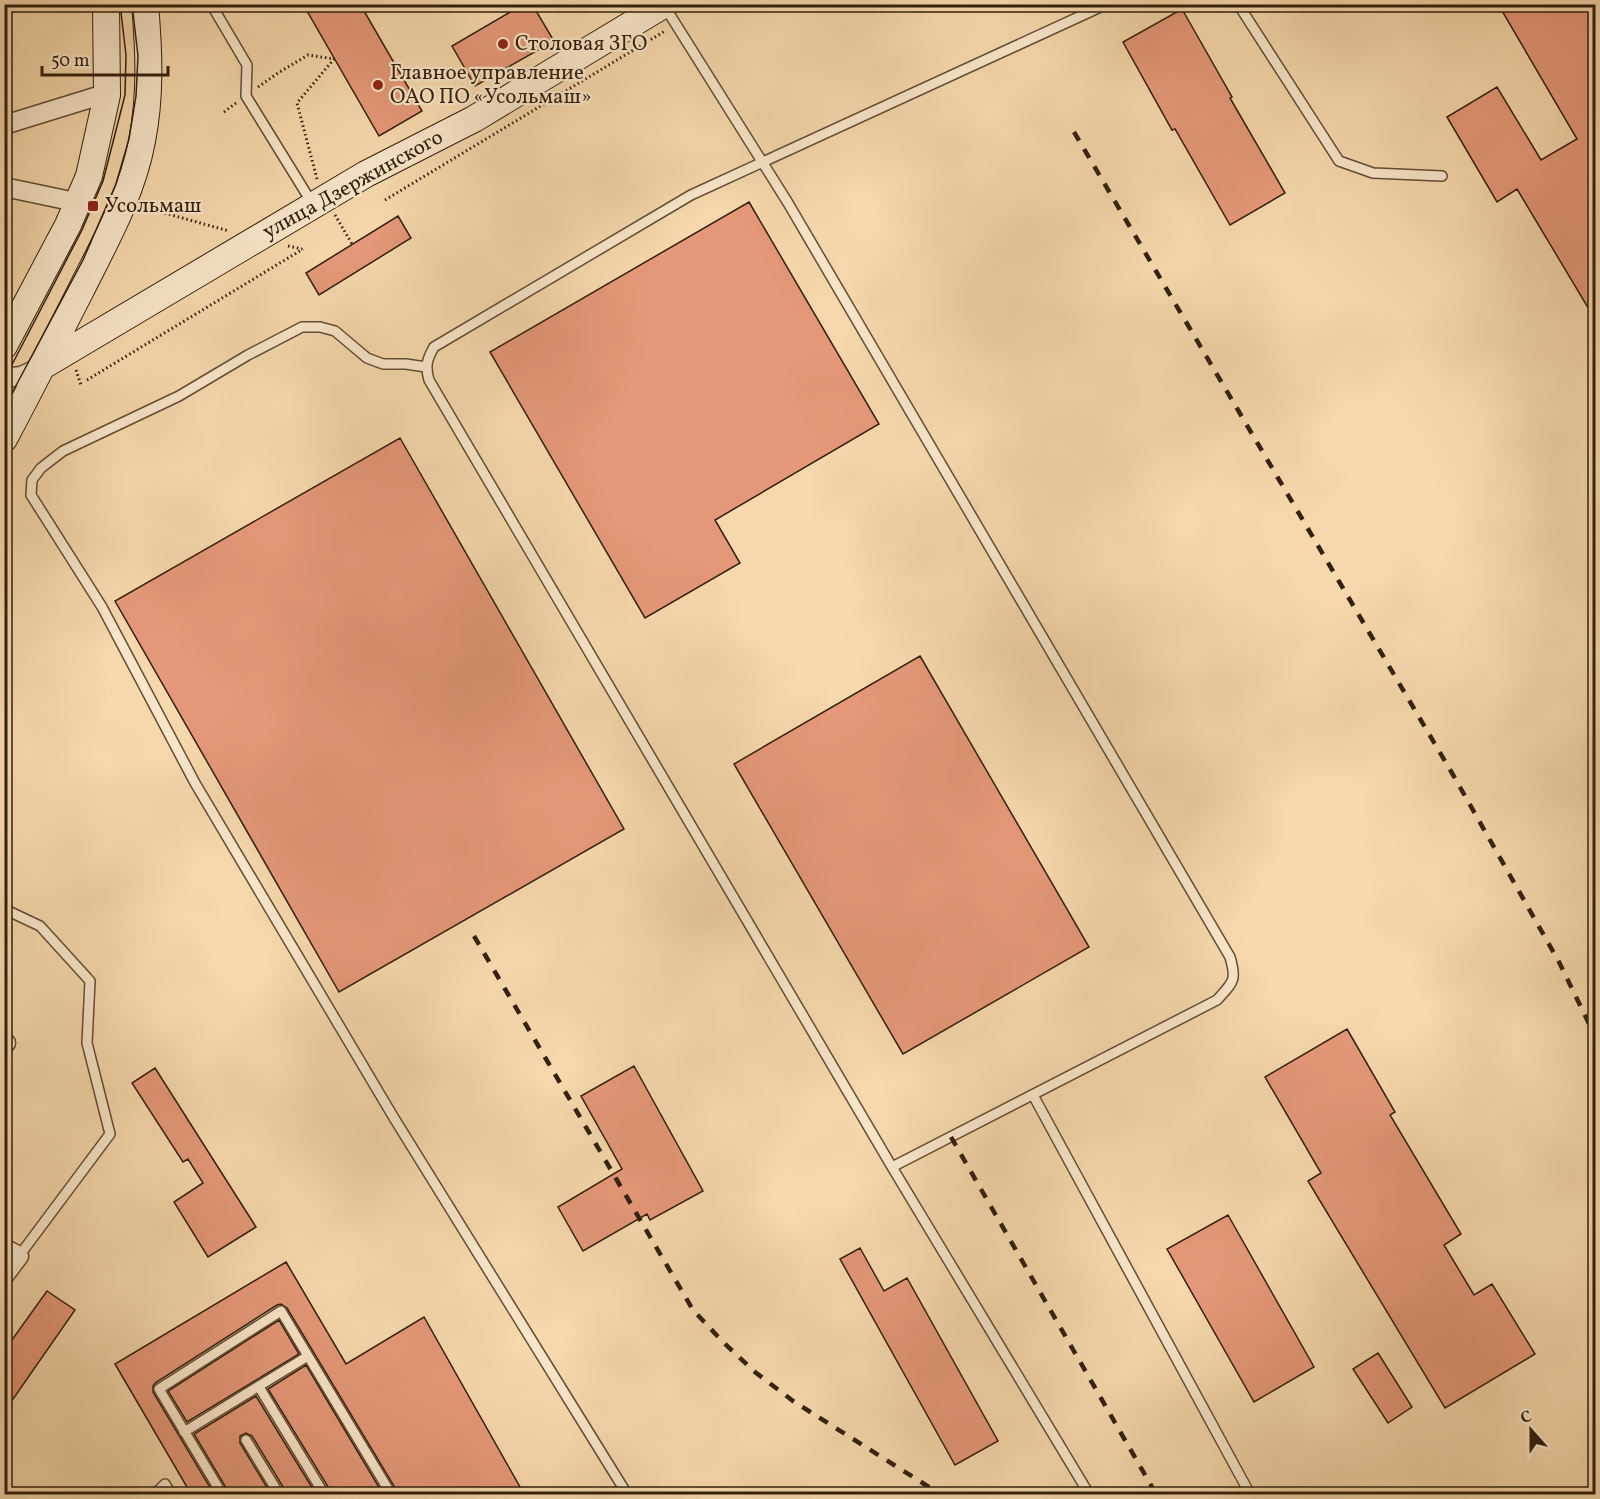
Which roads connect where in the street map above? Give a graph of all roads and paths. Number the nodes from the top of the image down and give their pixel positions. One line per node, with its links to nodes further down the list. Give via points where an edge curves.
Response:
1 (106, 4): 20 (main road, via 107,95 89,176 69,225)
2 (145, 4): 21 (main road, via 148,97 142,142 129,190)
3 (211, 4): 14 (lane, via 247,65 246,96)
4 (1107, 4): 10 (lane)
5 (1238, 4): 11 (lane, via 1339,161 1373,173)
6 (668, 11): 10 (lane); 14 (main road, улица Дзержинского); 15 (path)
7 (278, 72): 14 (path, via 308,55 334,58 297,103)
8 (98, 96): 9 (street)
9 (4, 125)
10 (763, 162): 23 (lane, via 691,195 434,347); 29 (lane, via 1218,936 1235,974 1217,1000)
11 (1442, 176)
12 (4, 187): 13 (street)
13 (66, 200)
14 (321, 200): 18 (path); 21 (main road, улица Дзержинского)
15 (385, 200)
16 (133, 204): 17 (path)
17 (229, 231)
18 (352, 244)
19 (303, 249): 25 (path)
20 (4, 346)
21 (41, 367): 24 (street); 27 (main road)
22 (75, 367): 26 (path)
23 (426, 368): 30 (lane, via 429,380); 43 (lane, via 383,364 367,358 335,331 302,327 178,396 63,451 32,480 31,495 102,607 195,783 388,1108)
24 (4, 378)
25 (87, 380)
26 (81, 385)
27 (4, 439)
28 (4, 909): 31 (lane, via 40,926 90,981 87,1043 110,1134)
29 (1033, 1095): 30 (lane); 45 (lane)
30 (892, 1167): 44 (lane)
31 (12, 1252): 32 (street)
32 (4, 1276)
33 (308, 1356): 34 (lane); 35 (lane, via 281,1311 159,1389); 42 (lane)
34 (259, 1387): 35 (lane); 41 (lane)
35 (184, 1432): 39 (lane)
36 (246, 1440): 40 (lane)
37 (155, 1494): 38 (lane, via 165,1484)
38 (171, 1494)
39 (222, 1494)
40 (279, 1494)
41 (324, 1494)
42 (391, 1494)
43 (627, 1494)
44 (1089, 1494)
45 (1250, 1494)

